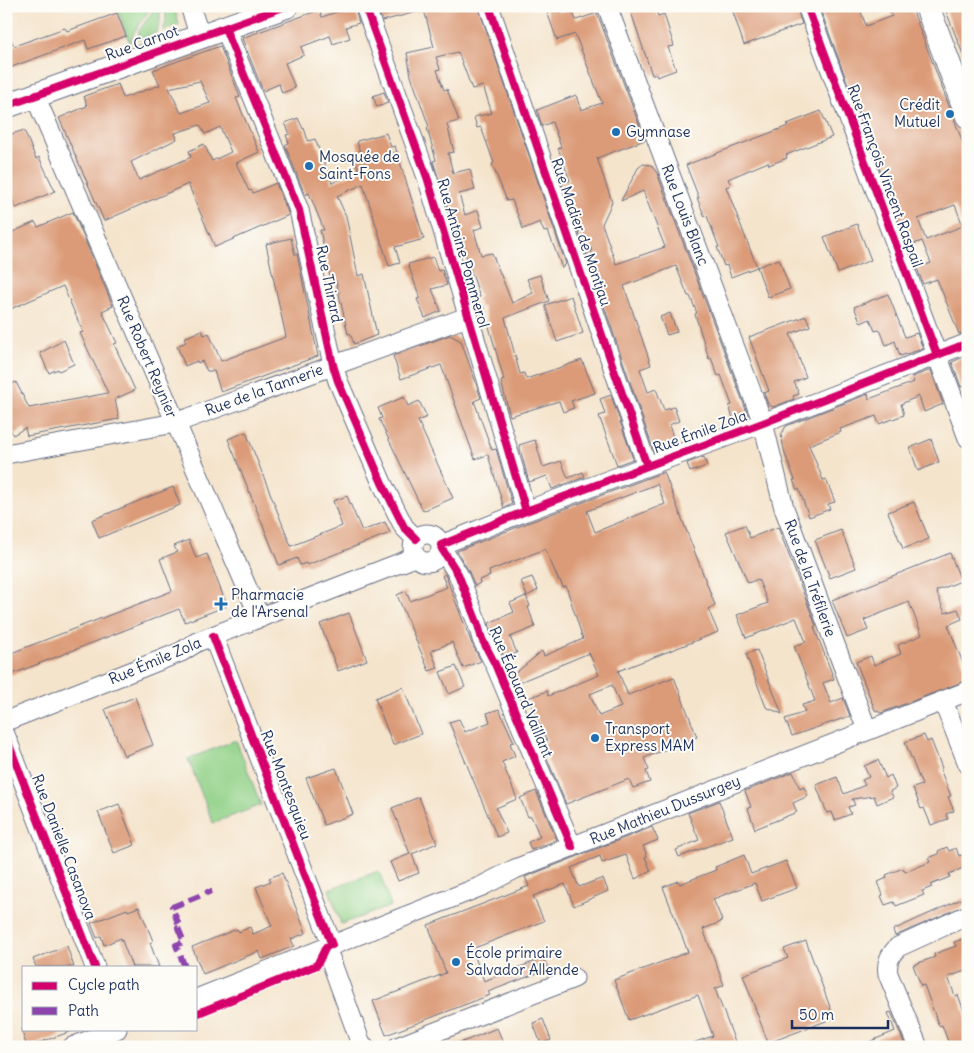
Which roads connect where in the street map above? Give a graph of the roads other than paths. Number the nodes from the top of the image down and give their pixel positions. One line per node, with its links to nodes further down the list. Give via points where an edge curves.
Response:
1 (190, 6): 9 (street)
2 (286, 6): 8 (main road, Rue Carnot)
3 (365, 6): 13 (street, Rue Antoine Pommerol, via 428,180)
4 (489, 6): 21 (street, Rue Madier de Montjau)
5 (607, 6): 18 (street, Rue Louis Blanc)
6 (806, 6): 15 (street, Rue François Vincent Raspail)
7 (926, 6): 12 (main road)
8 (225, 28): 9 (main road, Rue Carnot); 16 (street, Rue Thirard, via 299,210)
9 (200, 37): 10 (main road, Rue Carnot)
10 (35, 96): 11 (main road, Rue Carnot); 17 (street, Rue Robert Reynier)
11 (6, 106)
12 (968, 116)
13 (467, 317): 16 (street, Rue de la Tannerie); 22 (street, Rue Antoine Pommerol)
14 (968, 343): 15 (street, Rue Émile Zola)
15 (937, 355): 18 (street, Rue Émile Zola); 19 (street, Rue François Vincent Raspail)
16 (333, 365): 17 (street, Rue de la Tannerie); 24 (street, Rue Thirard, via 382,483)
17 (175, 423): 20 (street, Rue de la Tannerie); 25 (street, Rue Robert Reynier)
18 (763, 423): 21 (street, Rue Émile Zola); 30 (street, Rue de la Tréfilerie, via 784,508)
19 (968, 438)
20 (7, 453)
21 (647, 466): 22 (street, Rue Émile Zola)
22 (526, 511): 23 (street, Rue Émile Zola)
23 (441, 547): 24 (street, Rue Émile Zola, via 438,539 427,533 421,535); 33 (street, Rue Édouard Vaillant, via 458,574 482,639)
24 (415, 548): 25 (street, Rue Émile Zola, via 405,561)
25 (260, 618): 26 (street, Rue Émile Zola)
26 (214, 636): 29 (street, Rue Émile Zola); 35 (street, Rue Montesquieu)
27 (968, 691): 28 (street, Rue Mathieu Dussurgey)
28 (943, 701): 30 (street, Rue Mathieu Dussurgey); 32 (street)
29 (6, 721)
30 (867, 730): 33 (street, Rue Mathieu Dussurgey)
31 (6, 737): 36 (street, Rue Danielle Casanova)
32 (968, 764)
33 (572, 847): 35 (street, Rue Mathieu Dussurgey)
34 (968, 915): 43 (street, via 898,947 890,955 888,974)
35 (329, 946): 38 (street, Rue Mathieu Dussurgey); 41 (street, Rue Montesquieu, via 361,1044)
36 (95, 966)
37 (574, 978): 42 (street)
38 (198, 997)
39 (114, 1030): 40 (street)
40 (72, 1047)
41 (365, 1047)
42 (397, 1047)
43 (918, 1047)

